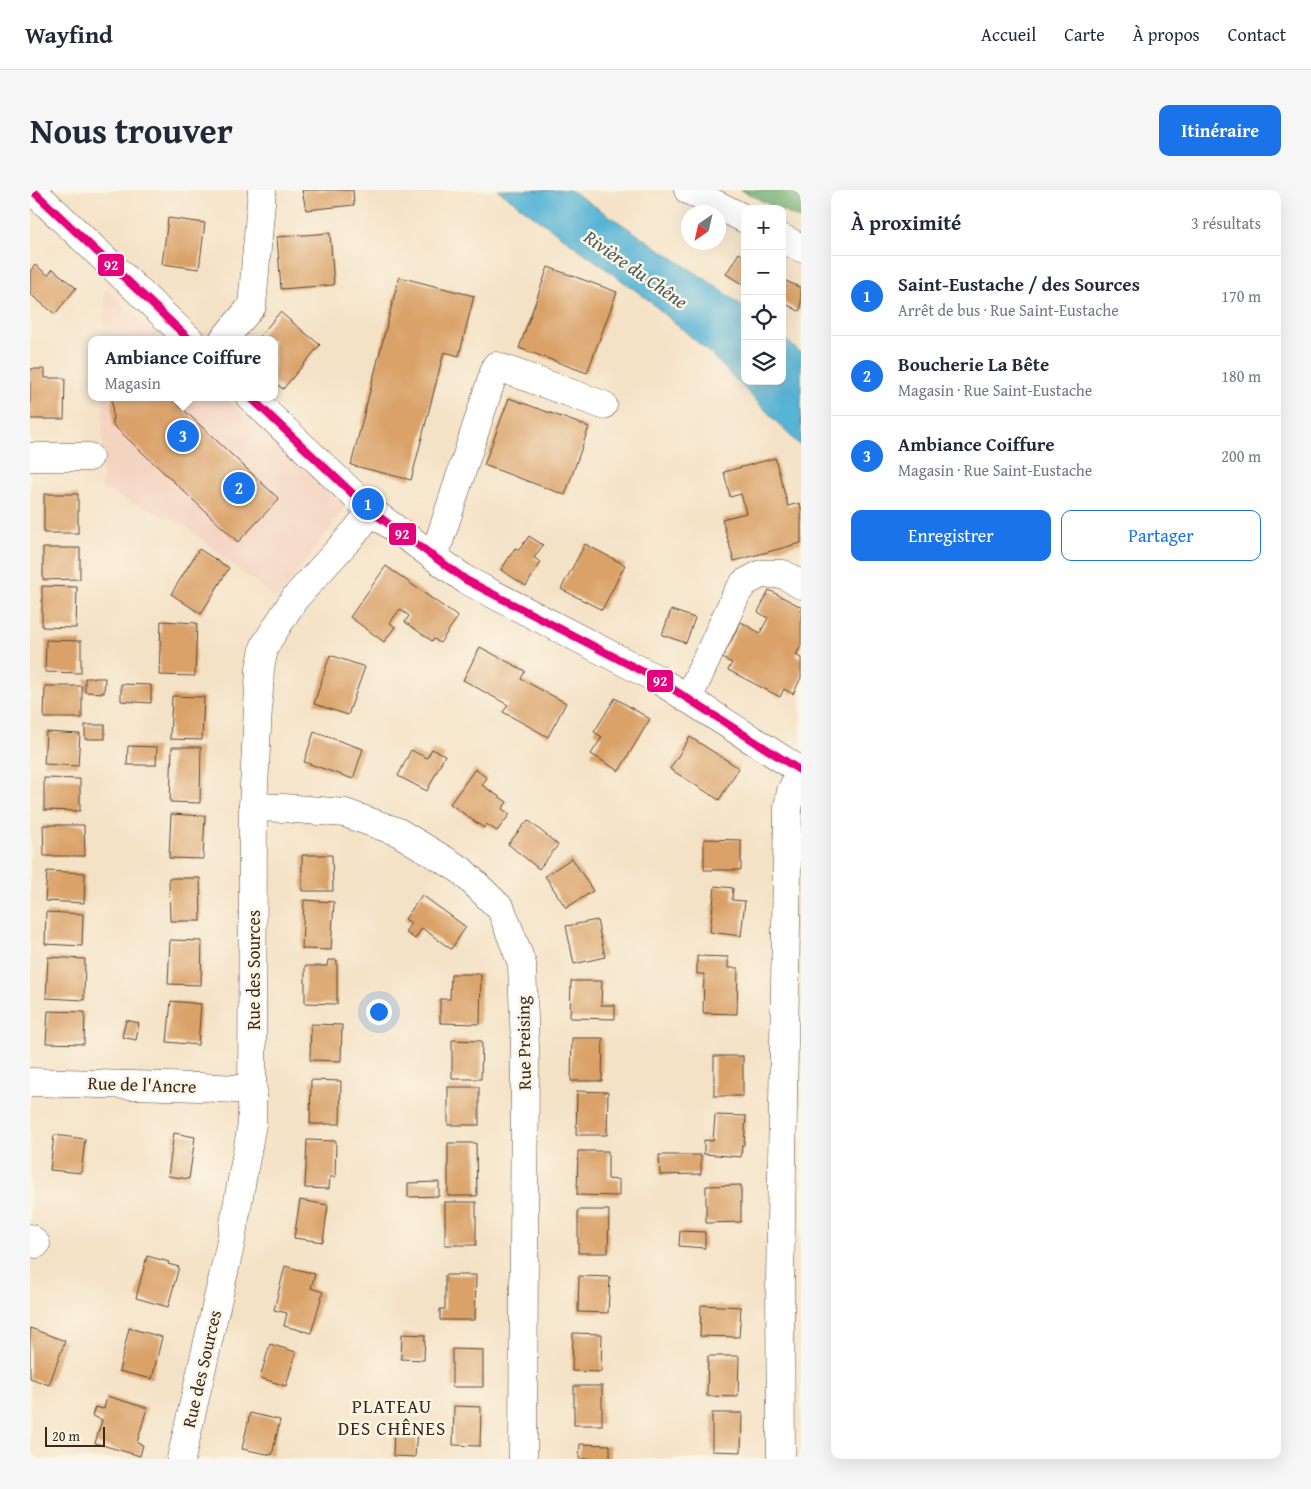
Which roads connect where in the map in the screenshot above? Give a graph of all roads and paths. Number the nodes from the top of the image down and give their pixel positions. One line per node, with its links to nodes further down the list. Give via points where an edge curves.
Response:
1 (32, 190): 7 (street)
2 (262, 190): 8 (street, via 252,306)
3 (688, 190): 4 (street)
4 (741, 217)
5 (786, 240): 6 (street)
6 (801, 248)
7 (186, 336)
8 (227, 336)
9 (254, 401): 13 (street)
10 (603, 405): 14 (street, via 496,366)
11 (30, 457): 12 (street)
12 (89, 457)
13 (372, 511): 14 (street); 18 (street, Rue des Sources, via 295,598 265,645 260,668)
14 (434, 557): 16 (street, via 466,580 657,679)
15 (801, 584): 16 (street, via 783,574 761,574 744,583)
16 (688, 699): 17 (street)
17 (801, 771): 21 (street, via 791,791 788,807)
18 (253, 807): 20 (street, Rue des Sources); 23 (street, Rue Preising, via 345,813 398,832 461,870 501,909 522,964 525,1047)
19 (30, 1082): 20 (street, Rue de l'Ancre)
20 (254, 1090): 22 (street, Rue des Sources, via 252,1124 230,1246)
21 (790, 1286): 24 (street)
22 (181, 1459)
23 (523, 1459)
24 (781, 1459)

